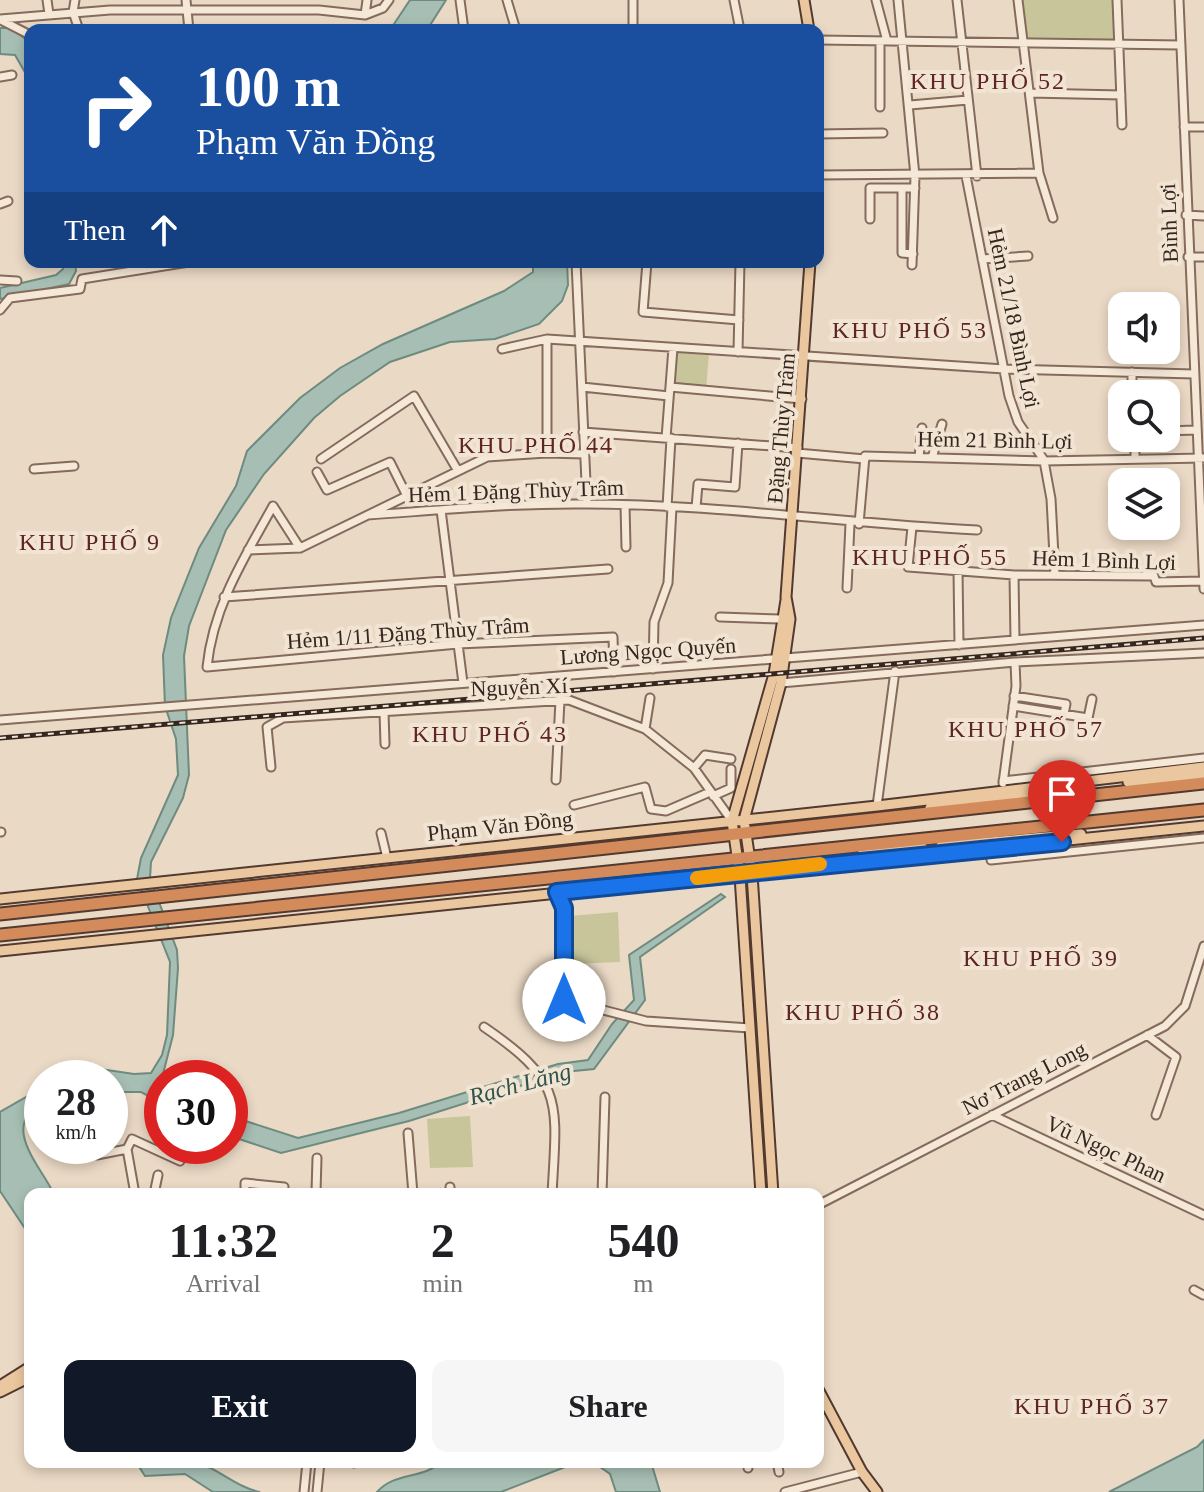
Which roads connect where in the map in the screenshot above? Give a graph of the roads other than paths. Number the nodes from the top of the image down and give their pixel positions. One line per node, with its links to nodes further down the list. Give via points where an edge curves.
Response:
1 (47, 0): 21 (street)
2 (75, 0): 20 (street)
3 (186, 0): 18 (street)
4 (234, 0): 19 (street)
5 (367, 0): 22 (street)
6 (389, 0): 22 (street)
7 (507, 0): 27 (street)
8 (633, 0): 28 (street)
9 (734, 0): 29 (street)
10 (804, 0): 30 (main road)
11 (876, 0): 33 (street)
12 (898, 0): 34 (street)
13 (957, 0): 35 (street)
14 (1018, 0): 36 (street)
15 (1117, 0): 37 (street)
16 (1179, 0): 38 (street, Bình Lợi)
17 (460, 3): 26 (street)
18 (186, 10): 19 (street); 20 (street); 25 (street)
19 (234, 10): 22 (street)
20 (73, 12): 21 (street); 24 (street)
21 (49, 14): 23 (street)
22 (365, 15)
23 (0, 20): 31 (street)
24 (77, 24)
25 (188, 24)
26 (463, 24)
27 (514, 24)
28 (633, 24)
29 (739, 24)
30 (808, 24)
31 (24, 32)
32 (824, 40): 33 (street)
33 (883, 41): 34 (street); 45 (street)
34 (903, 42): 35 (street); 44 (street)
35 (962, 43): 36 (street); 43 (street)
36 (1023, 43): 37 (street); 41 (street)
37 (1120, 44): 38 (street); 42 (street)
38 (1181, 45): 47 (street, Bình Lợi)
39 (12, 75): 40 (street)
40 (0, 77)
41 (1030, 93): 42 (street); 51 (street)
42 (1121, 95): 46 (street)
43 (968, 100): 44 (street); 55 (street)
44 (910, 105): 53 (street)
45 (880, 107)
46 (1122, 125)
47 (1184, 127): 48 (street); 58 (street, Bình Lợi)
48 (1204, 127)
49 (883, 133): 50 (street)
50 (824, 134)
51 (1039, 173): 55 (street); 60 (street)
52 (824, 175): 53 (street)
53 (915, 176): 54 (street); 57 (street)
54 (966, 176): 55 (street); 66 (street, Hẻm 21/18 Bình Lợi)
55 (977, 176)
56 (902, 188): 57 (street); 61 (street, via 870,188); 62 (street, via 902,253)
57 (915, 188): 62 (street)
58 (1186, 215): 59 (street); 64 (street, Bình Lợi)
59 (1204, 216)
60 (1053, 218)
61 (870, 219)
62 (913, 254): 67 (street)
63 (1028, 256): 66 (street)
64 (1188, 257): 65 (street); 85 (street, Bình Lợi)
65 (1204, 257)
66 (982, 259): 83 (street, Hẻm 21/18 Bình Lợi)
67 (912, 265)
68 (151, 268): 75 (street, via 82,279 80,289 10,298)
69 (576, 268): 78 (street)
70 (647, 268): 76 (street, via 643,312)
71 (740, 268): 76 (street)
72 (810, 268): 82 (main road, Đặng Thùy Trâm)
73 (0, 280): 74 (street)
74 (17, 281)
75 (0, 310)
76 (739, 320): 81 (street)
77 (547, 339): 78 (street); 80 (street); 99 (street)
78 (580, 342): 79 (street); 87 (street)
79 (673, 348): 81 (street); 88 (street)
80 (502, 349)
81 (738, 352): 82 (street)
82 (805, 356): 83 (street); 89 (main road, Đặng Thùy Trâm)
83 (1004, 369): 84 (street); 107 (street, Hẻm 21/18 Bình Lợi, via 1018,422)
84 (1132, 372): 85 (street); 86 (street)
85 (1194, 374): 92 (street, Bình Lợi)
86 (1132, 380)
87 (582, 387): 88 (street); 94 (street)
88 (670, 391): 89 (street); 95 (street)
89 (802, 399): 97 (main road, Đặng Thùy Trâm)
90 (942, 424): 102 (street)
91 (922, 428): 101 (street)
92 (1195, 430): 93 (street); 103 (street, Bình Lợi)
93 (1180, 431)
94 (583, 432): 95 (street, Hẻm 21 Bình Lợi); 100 (street)
95 (668, 438): 96 (street, Hẻm 21 Bình Lợi); 116 (street)
96 (738, 443): 97 (street, Hẻm 21 Bình Lợi); 117 (street, via 735,487 698,484)
97 (797, 450): 105 (street, Hẻm 21 Bình Lợi); 120 (main road, Đặng Thùy Trâm)
98 (1135, 452): 106 (street)
99 (547, 453): 100 (street); 110 (street, via 487,457)
100 (584, 454): 113 (street)
101 (919, 457): 102 (street, Hẻm 21 Bình Lợi); 105 (street, Hẻm 21 Bình Lợi)
102 (932, 458): 107 (street, Hẻm 21 Bình Lợi)
103 (1200, 458): 106 (street, Hẻm 21 Bình Lợi); 115 (street, Bình Lợi)
104 (321, 459): 110 (street, via 414,396)
105 (865, 459): 122 (street)
106 (1135, 459): 107 (street, Hẻm 21 Bình Lợi)
107 (1044, 461): 131 (street)
108 (74, 466): 109 (street)
109 (34, 469)
110 (458, 471): 112 (street)
111 (317, 472): 112 (street, via 327,490 390,462)
112 (407, 496): 119 (street)
113 (587, 504): 114 (street, Hẻm 1 Đặng Thùy Trâm); 118 (street, Hẻm 1 Đặng Thùy Trâm)
114 (625, 505): 116 (street, Hẻm 1 Đặng Thùy Trâm); 125 (street)
115 (1201, 506): 133 (street, Bình Lợi)
116 (670, 507): 117 (street, Hẻm 1 Đặng Thùy Trâm); 147 (street, via 668,583 654,622)
117 (696, 508): 120 (street, Hẻm 1 Đặng Thùy Trâm)
118 (441, 510): 119 (street, Hẻm 1 Đặng Thùy Trâm); 132 (street)
119 (368, 515): 126 (street, Hẻm 1 Đặng Thùy Trâm)
120 (792, 518): 121 (street, Hẻm 1 Đặng Thùy Trâm); 137 (main road, Đặng Thùy Trâm)
121 (850, 524): 122 (street, Hẻm 1 Đặng Thùy Trâm); 134 (street)
122 (859, 524): 123 (street, Hẻm 1 Đặng Thùy Trâm)
123 (912, 527): 124 (street, Hẻm 1 Đặng Thùy Trâm); 129 (street, Hẻm 1 Bình Lợi, via 908,567)
124 (977, 530)
125 (626, 547)
126 (300, 548): 127 (street, Hẻm 1 Đặng Thùy Trâm); 127 (street, via 273,506)
127 (248, 550): 136 (street)
128 (608, 569): 132 (street)
129 (958, 570): 130 (street, Hẻm 1 Bình Lợi); 143 (street)
130 (1014, 575): 131 (street, Hẻm 1 Bình Lợi); 141 (street)
131 (1055, 575): 133 (street, Hẻm 1 Bình Lợi)
132 (450, 581): 136 (street); 142 (street)
133 (1203, 581): 135 (street, Bình Lợi)
134 (847, 588)
135 (1204, 589)
136 (224, 597): 142 (street, Hẻm 1/11 Đặng Thùy Trâm, via 210,636 207,667)
137 (786, 597): 139 (main road, Đặng Thùy Trâm); 145 (main road, Đặng Thùy Trâm, via 790,619)
138 (720, 617): 139 (street)
139 (780, 619): 145 (main road, Đặng Thùy Trâm)
140 (1204, 625): 141 (street, Lương Ngọc Quyến)
141 (1015, 640): 143 (street, Lương Ngọc Quyến)
142 (458, 644): 149 (street, Hẻm 1/11 Đặng Thùy Trâm, via 613,637); 150 (street)
143 (959, 645): 145 (street, Lương Ngọc Quyến)
144 (1204, 653): 146 (street)
145 (780, 659): 147 (street, Lương Ngọc Quyến); 151 (main road, Đặng Thùy Trâm); 178 (main road, Đặng Thùy Trâm)
146 (1015, 662): 148 (street); 152 (street)
147 (653, 669): 149 (street, Lương Ngọc Quyến)
148 (895, 671): 151 (street); 174 (street)
149 (614, 672): 150 (street, Lương Ngọc Quyến)
150 (463, 683): 159 (street, Lương Ngọc Quyến)
151 (781, 683): 176 (main road, Đặng Thùy Trâm)
152 (1014, 696): 156 (street); 158 (street, via 1066,704)
153 (650, 698): 160 (street)
154 (1092, 699): 158 (street, via 1088,718)
155 (560, 700): 157 (street, Nguyễn Xí); 160 (street, Nguyễn Xí); 169 (street)
156 (1013, 706): 158 (street); 171 (street)
157 (384, 712): 161 (street); 164 (street, Nguyễn Xí, via 271,723 266,736)
158 (1064, 714)
159 (0, 720)
160 (645, 729): 166 (street, Nguyễn Xí)
161 (385, 744)
162 (1204, 758): 171 (street, Phạm Văn Đồng)
163 (731, 759): 166 (street, via 705,755)
164 (271, 767)
165 (1204, 767): 171 (main road)
166 (694, 768): 172 (street, Nguyễn Xí)
167 (731, 769): 172 (street, via 731,788)
168 (1204, 774): 171 (main road)
169 (556, 780)
170 (1204, 783): 171 (highway)
171 (1004, 793): 174 (main road, Phạm Văn Đồng); 177 (highway, Phạm Văn Đồng)
172 (711, 794): 173 (street, via 666,811 651,809 645,787); 178 (street, Nguyễn Xí)
173 (574, 805)
174 (877, 806): 176 (main road, Phạm Văn Đồng); 177 (main road)
175 (1204, 810): 183 (highway)
176 (744, 820): 178 (main road, Phạm Văn Đồng); 181 (main road, Nguyễn Xí)
177 (876, 820): 181 (highway, Phạm Văn Đồng)
178 (732, 821): 181 (main road, Nguyễn Xí); 186 (main road, Phạm Văn Đồng)
179 (1204, 824): 183 (main road)
180 (381, 833): 186 (street)
181 (740, 835): 185 (main road, Nguyễn Xí); 193 (highway, Phạm Văn Đồng)
182 (1204, 838): 184 (street)
183 (1004, 840): 184 (main road); 185 (highway)
184 (990, 854): 188 (main road)
185 (743, 857): 187 (highway); 188 (main road, Nguyễn Xí); 189 (main road, Nguyễn Xí)
186 (387, 858): 192 (main road, Phạm Văn Đồng)
187 (609, 871): 190 (main road); 194 (highway)
188 (751, 872): 189 (main road); 218 (main road, Nguyễn Xí)
189 (739, 873): 190 (main road); 198 (main road, Nguyễn Xí)
190 (610, 887): 191 (main road)
191 (557, 892): 196 (main road); 198 (street, via 564,908 564,1000 646,1021)
192 (0, 899)
193 (0, 914)
194 (0, 935)
195 (1204, 946): 199 (street, Nơ Trang Long, via 1185,1006 1173,1021)
196 (0, 951)
197 (484, 1027): 215 (street, via 534,1066 545,1084 556,1112)
198 (750, 1028): 217 (main road, Nguyễn Xí)
199 (1147, 1035): 201 (street, Nơ Trang Long); 202 (street, via 1176,1057)
200 (605, 1097): 216 (street)
201 (992, 1115): 219 (street, Nơ Trang Long); 220 (street, Vũ Ngọc Phan)
202 (1156, 1115)
203 (408, 1133): 214 (street)
204 (144, 1144): 205 (street, via 132,1139)
205 (128, 1147)
206 (128, 1155): 210 (street)
207 (317, 1158): 213 (street)
208 (158, 1175): 211 (street)
209 (284, 1187): 212 (street, via 245,1183)
210 (134, 1188)
211 (155, 1188)
212 (245, 1188)
213 (316, 1188)
214 (413, 1188)
215 (552, 1188)
216 (602, 1188)
217 (761, 1188)
218 (773, 1188)
219 (824, 1202)
220 (1204, 1215)
221 (1194, 1290): 222 (street)
222 (1203, 1295)
223 (24, 1371): 225 (main road, via 3,1384)
224 (24, 1380): 225 (main road)
225 (0, 1392)
226 (824, 1411): 231 (main road)
227 (306, 1468): 232 (street)
228 (319, 1468): 233 (street)
229 (778, 1468): 230 (street)
230 (779, 1472)
231 (862, 1472): 234 (street); 235 (main road)
232 (304, 1492)
233 (317, 1492)
234 (785, 1492)
235 (877, 1492)

